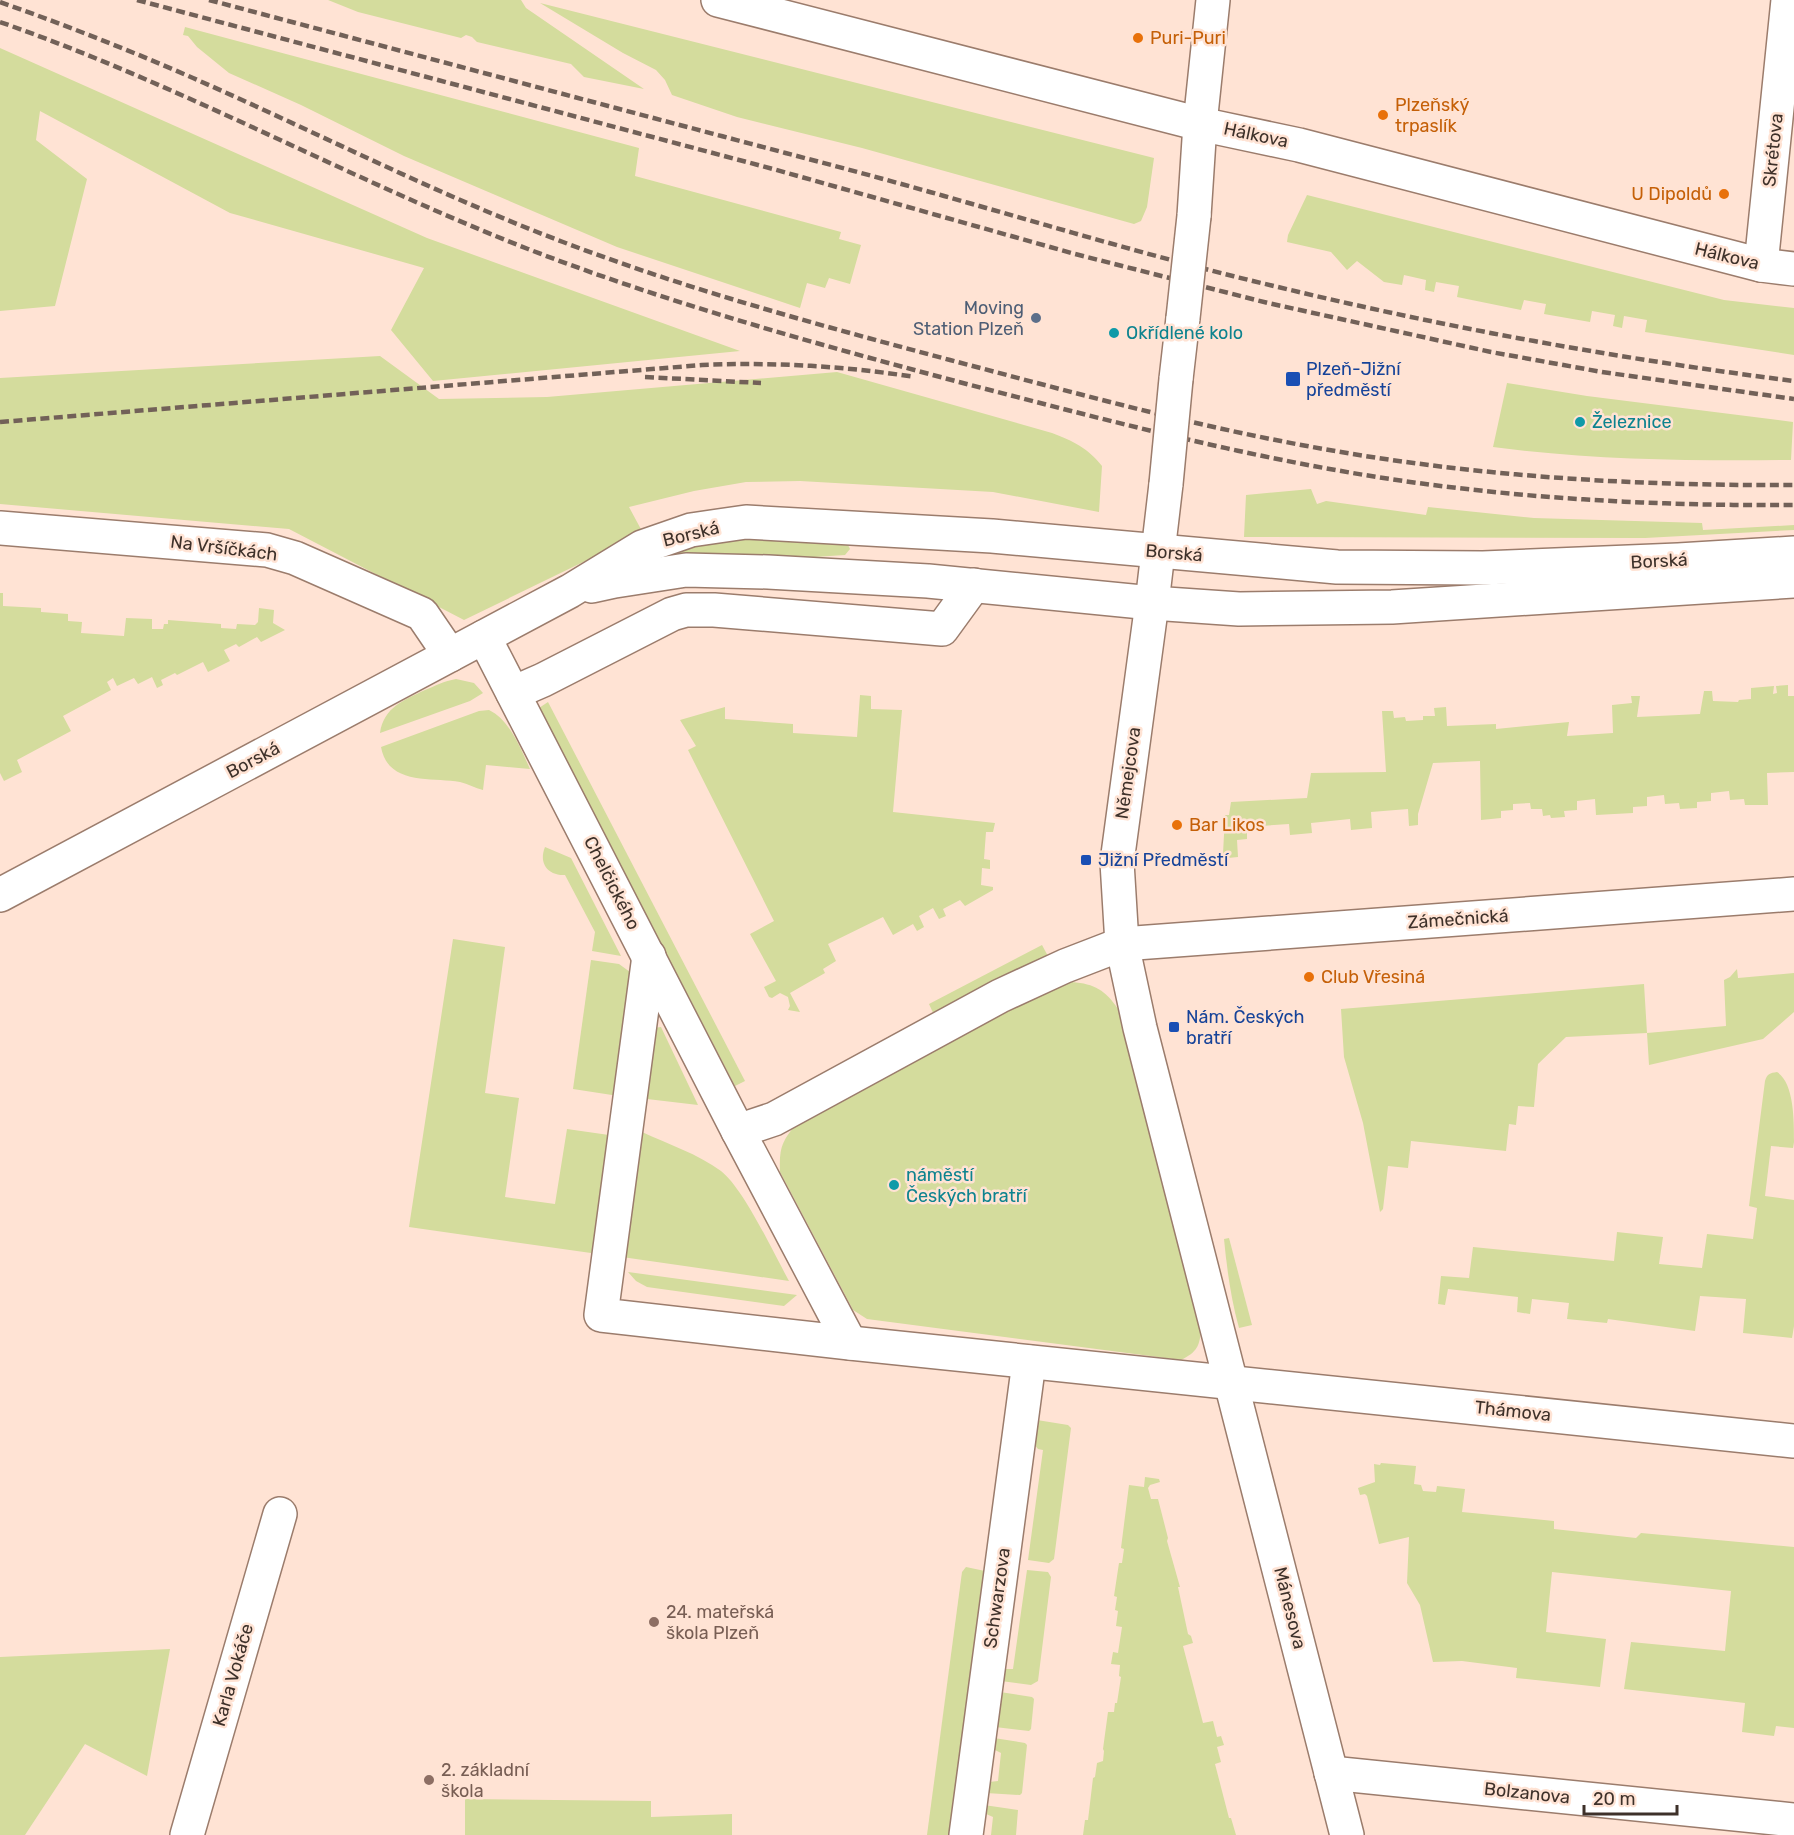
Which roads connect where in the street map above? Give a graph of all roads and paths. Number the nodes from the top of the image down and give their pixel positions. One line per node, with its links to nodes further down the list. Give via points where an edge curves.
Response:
1 (718, 0): 4 (street, Hálkova)
2 (1213, 0): 4 (street, Němejcova)
3 (1788, 0): 5 (street, Skrétova)
4 (1200, 124): 5 (street, Hálkova, via 1290,142); 8 (street, Němejcova, bridge, via 1194,216)
5 (1761, 265): 6 (street, Hálkova)
6 (1794, 268)
7 (0, 528): 15 (street, Na Vršíčkách, via 267,550 295,558 422,614)
8 (1158, 552): 9 (street, Borská, via 1337,567 1461,568); 12 (street, Borská, via 992,536 746,522 691,530 642,547); 13 (street, Němejcova)
9 (1794, 553)
10 (1794, 581): 13 (street, Borská, via 1392,607 1239,609)
11 (974, 585): 12 (street, Borská, via 686,570); 13 (street, Borská); 16 (street, via 942,628 686,610)
12 (570, 591): 14 (street, Borská)
13 (1152, 603): 19 (street, Němejcova, via 1117,862)
14 (484, 637): 15 (street, Borská); 16 (street, Chelčického)
15 (450, 655): 18 (street, Borská)
16 (513, 693): 20 (street, Chelčického)
17 (1794, 894): 19 (street, Zámečnická)
18 (0, 895)
19 (1122, 944): 21 (street, via 1000,996 774,1119); 24 (street, via 1140,1028)
20 (649, 956): 21 (street, Chelčického); 22 (street, via 601,1315)
21 (738, 1131): 22 (street)
22 (850, 1343): 23 (street)
23 (1029, 1362): 24 (street); 30 (street, Schwarzova)
24 (1232, 1382): 25 (street, Thámova); 27 (street, Mánesova)
25 (1794, 1441)
26 (280, 1514): 29 (street, Karla Vokáče)
27 (1331, 1773): 28 (street, Bolzanova); 31 (street, Mánesova)
28 (1794, 1820)
29 (187, 1835)
30 (966, 1835)
31 (1347, 1835)

